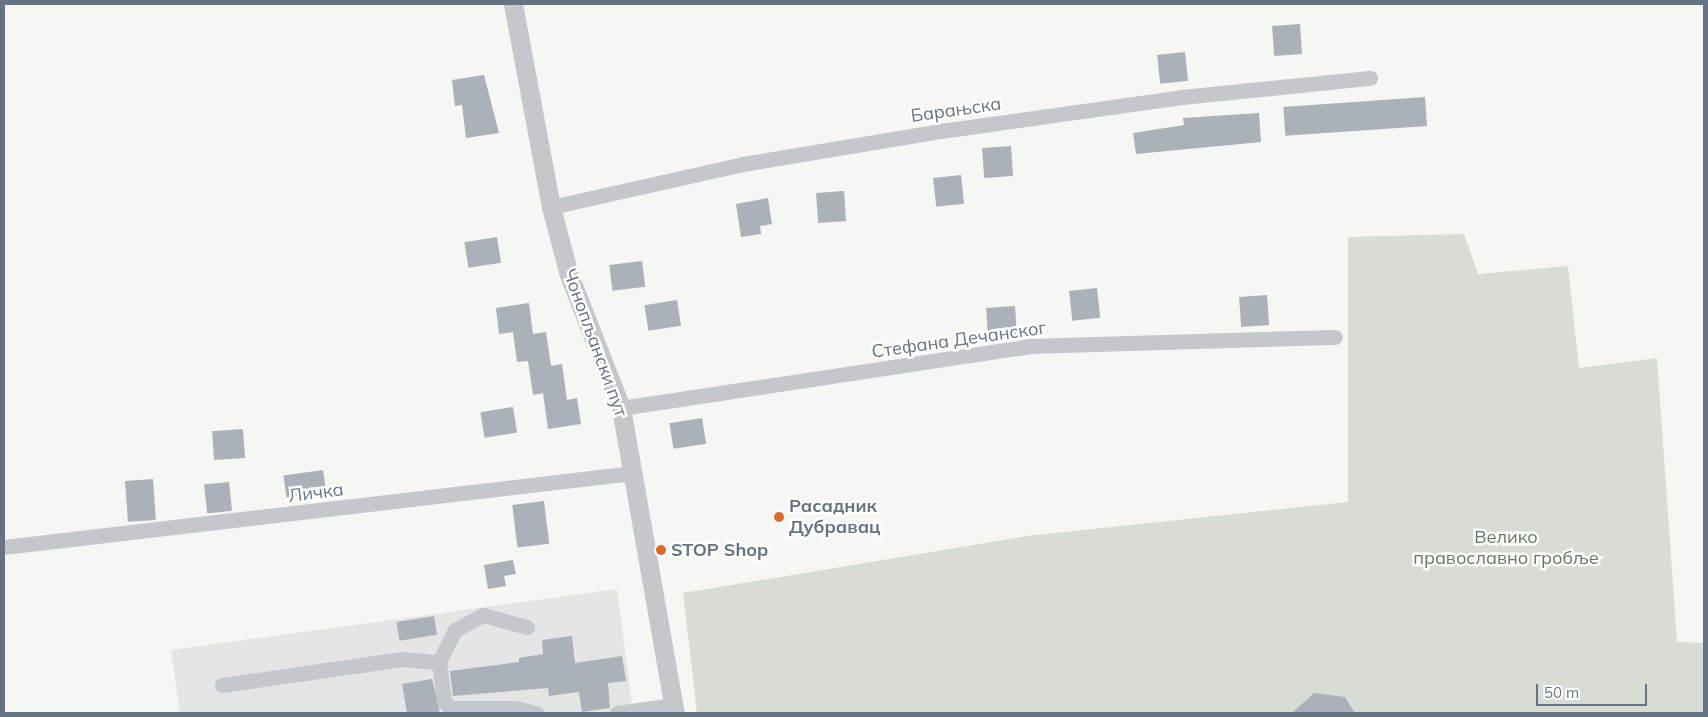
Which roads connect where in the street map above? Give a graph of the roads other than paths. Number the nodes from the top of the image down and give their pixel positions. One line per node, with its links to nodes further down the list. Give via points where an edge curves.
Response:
1 (513, 4): 3 (street, Чонопљански пут)
2 (1370, 78): 3 (street, Барањска, via 1182,97 941,131 744,164)
3 (551, 207): 5 (street, Чонопљански пут, via 577,299)
4 (1335, 338): 5 (street, Стефана Дечанског, via 1029,346)
5 (620, 408): 6 (street, Чонопљански пут)
6 (633, 473): 7 (street, Личка); 11 (street, Чонопљански пут)
7 (4, 547)
8 (527, 627): 9 (street, via 483,615 455,630)
9 (439, 662): 10 (street, via 402,659); 12 (street, via 444,701 450,708 515,708)
10 (222, 685)
11 (674, 709): 13 (street)
12 (536, 713)
13 (617, 713)

